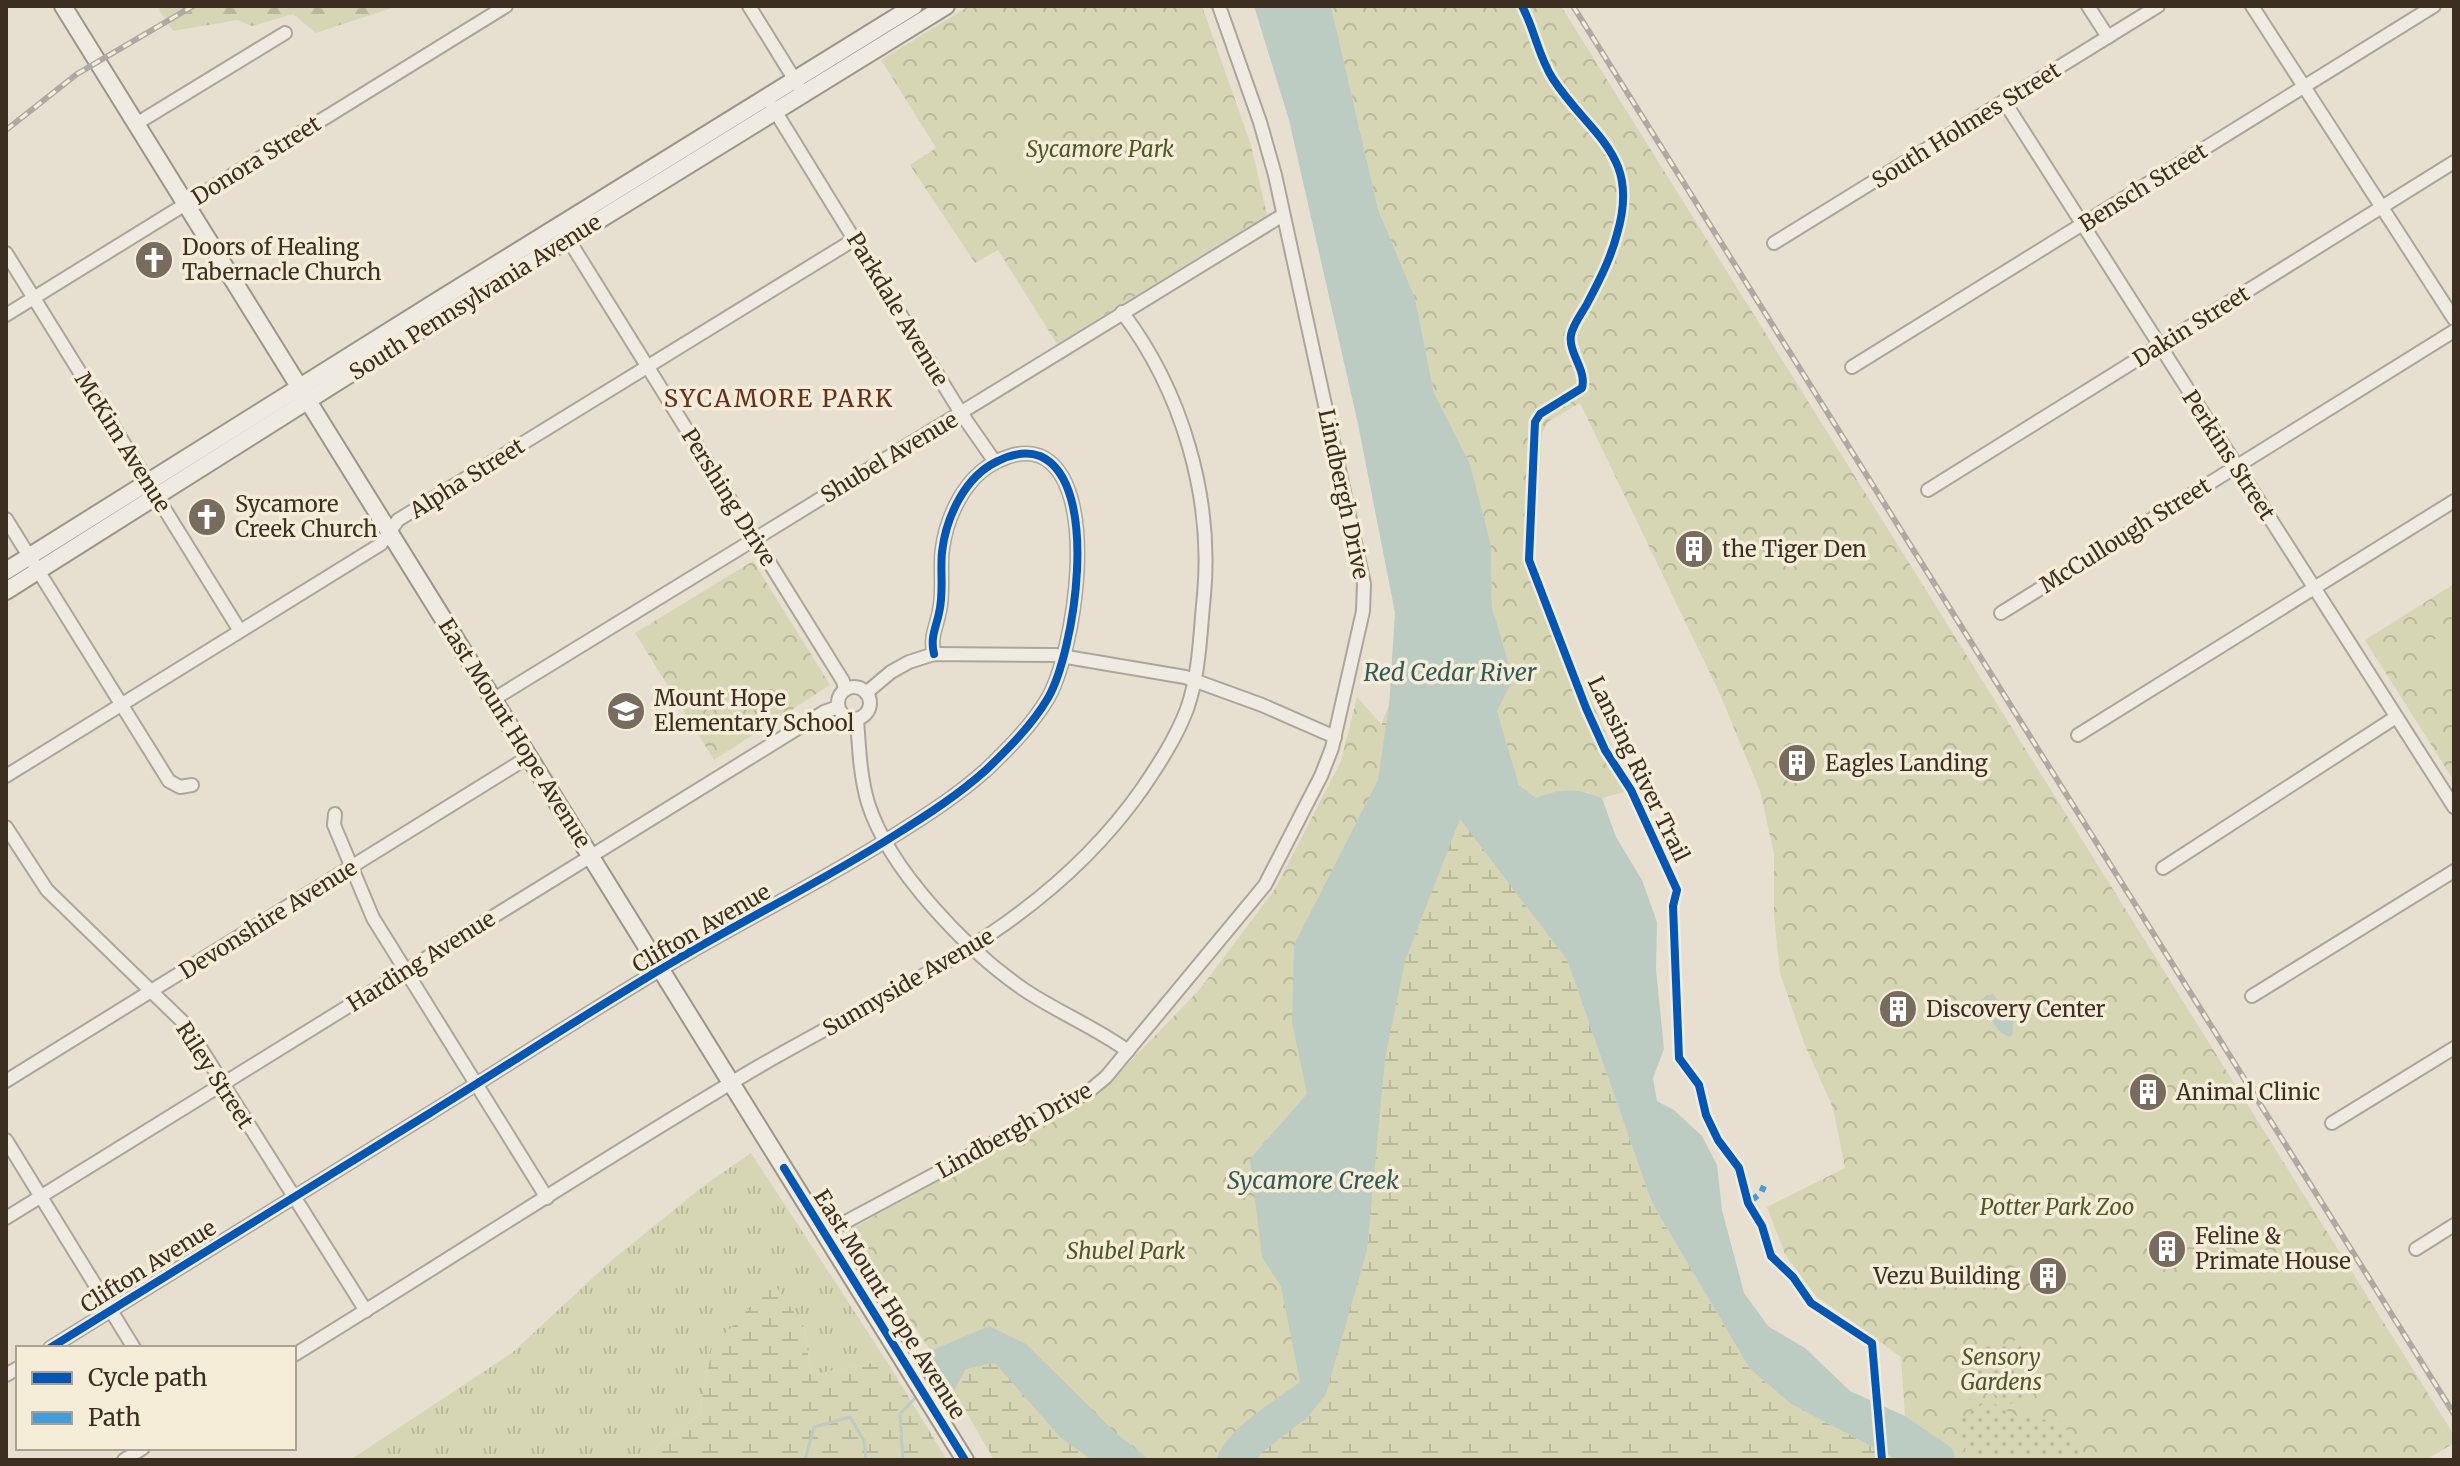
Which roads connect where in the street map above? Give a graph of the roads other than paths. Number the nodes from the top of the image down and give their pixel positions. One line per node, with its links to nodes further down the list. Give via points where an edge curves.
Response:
1 (63, 6): 17 (street, East Mount Hope Avenue)
2 (506, 6): 19 (street, Donora Street)
3 (749, 6): 14 (street)
4 (914, 6): 14 (street, South Pennsylvania Avenue)
5 (946, 6): 14 (street, South Pennsylvania Avenue)
6 (1219, 6): 21 (street, Lindbergh Drive, via 1260,122)
7 (2088, 6): 12 (street)
8 (2158, 6): 12 (street, South Holmes Street)
9 (2252, 6): 13 (street)
10 (2434, 6): 13 (street, Bensch Street)
11 (285, 33): 17 (street)
12 (2108, 37): 15 (street, South Holmes Street)
13 (2305, 86): 20 (street); 22 (street, Bensch Street)
14 (799, 87): 16 (street, South Pennsylvania Avenue)
15 (2004, 101): 22 (street, Perkins Street); 25 (street, South Holmes Street)
16 (771, 104): 23 (street, South Pennsylvania Avenue); 24 (street, Parkdale Avenue)
17 (136, 124): 19 (street, East Mount Hope Avenue)
18 (2454, 162): 20 (street, Dakin Street)
19 (186, 204): 27 (street, Donora Street); 35 (street, East Mount Hope Avenue)
20 (2382, 207): 30 (street); 32 (street, Dakin Street)
21 (1283, 215): 28 (street, Shubel Avenue); 62 (street, Lindbergh Drive, via 1364,584 1363,611)
22 (2082, 225): 32 (street, Perkins Street); 34 (street, Bensch Street)
23 (564, 232): 33 (street, Pershing Drive); 35 (street, South Pennsylvania Avenue)
24 (855, 239): 33 (street, Alpha Street); 36 (street, Parkdale Avenue)
25 (1774, 243)
26 (6, 253): 27 (street, McKim Avenue)
27 (34, 298): 29 (street, Donora Street); 40 (street, McKim Avenue)
28 (1122, 312): 36 (street, Shubel Avenue); 53 (street, Sunnyside Avenue, via 1174,405 1198,482 1206,570)
29 (6, 315)
30 (2454, 319)
31 (2454, 331): 38 (street, McCullough Street)
32 (2159, 345): 38 (street, Perkins Street); 39 (street, Dakin Street)
33 (647, 366): 43 (street, Alpha Street, via 398,520); 44 (street, Pershing Drive)
34 (1852, 367)
35 (304, 393): 40 (street, South Pennsylvania Avenue); 43 (street, East Mount Hope Avenue)
36 (961, 413): 37 (street, Parkdale Avenue); 44 (street, Shubel Avenue)
37 (995, 462): 51 (street, via 973,479 948,521); 52 (street, Clifton Avenue, via 1013,455 1040,456 1064,485 1079,563)
38 (2236, 466): 47 (street, Perkins Street); 49 (street, McCullough Street)
39 (1928, 490)
40 (152, 491): 45 (street, South Pennsylvania Avenue); 50 (street, McKim Avenue)
41 (2454, 501): 47 (street)
42 (6, 519): 45 (street)
43 (389, 532): 50 (street, Alpha Street, via 381,544); 56 (street, East Mount Hope Avenue)
44 (754, 539): 54 (street, Pershing Drive); 56 (street, Shubel Avenue)
45 (33, 564): 46 (street, South Pennsylvania Avenue); 48 (street, South Pennsylvania Avenue); 57 (street)
46 (6, 571)
47 (2314, 588): 59 (street, Perkins Street); 61 (street)
48 (6, 591)
49 (2001, 613)
50 (240, 631): 57 (street, Alpha Street)
51 (934, 654): 52 (street); 55 (street, via 891,672)
52 (1065, 656): 53 (street); 69 (street, Clifton Avenue, via 1049,696 1002,755 951,798)
53 (1195, 680): 62 (street); 74 (street, Sunnyside Avenue, via 1171,746 1101,842 1052,888)
54 (845, 690): 55 (street); 58 (street)
55 (866, 693): 60 (street, via 869,708)
56 (494, 699): 63 (street, East Mount Hope Avenue)
57 (122, 704): 64 (street, Alpha Street); 65 (street, via 169,781 180,787)
58 (838, 707): 60 (street); 70 (street, Harding Avenue)
59 (2396, 717): 66 (street, Perkins Street); 72 (street)
60 (857, 719): 69 (street, via 869,806)
61 (2078, 735)
62 (1335, 737): 80 (street, Lindbergh Drive, via 1321,776 1265,885)
63 (530, 756): 70 (street, East Mount Hope Avenue); 71 (street, Devonshire Avenue)
64 (6, 776)
65 (192, 785)
66 (2454, 807)
67 (335, 814): 71 (street, via 334,825)
68 (6, 827): 77 (street, Riley Street, via 47,890)
69 (886, 841): 74 (street, via 933,907); 75 (street, Clifton Avenue)
70 (591, 856): 75 (street, East Mount Hope Avenue); 76 (street, Harding Avenue)
71 (352, 867): 76 (street, via 373,918); 77 (street, Devonshire Avenue)
72 (2163, 868)
73 (2454, 871): 78 (street)
74 (973, 947): 80 (street, via 1023,989); 82 (street, Sunnyside Avenue)
75 (661, 969): 82 (street, East Mount Hope Avenue); 84 (street, Clifton Avenue)
76 (405, 971): 83 (street, Harding Avenue); 84 (street)
77 (151, 992): 81 (street, Devonshire Avenue); 83 (street, Riley Street, via 186,1025)
78 (2252, 996)
79 (2454, 1048): 85 (street)
80 (1128, 1051): 92 (street, Lindbergh Drive, via 1088,1092)
81 (6, 1081)
82 (733, 1083): 89 (street, Sunnyside Avenue); 92 (street, East Mount Hope Avenue)
83 (222, 1084): 87 (street, Harding Avenue); 88 (street, Riley Street)
84 (476, 1084): 88 (street, Clifton Avenue); 89 (street)
85 (2332, 1123)
86 (6, 1140): 87 (street)
87 (40, 1197): 90 (street, Harding Avenue); 94 (street)
88 (294, 1198): 94 (street, Clifton Avenue); 95 (street, Riley Street)
89 (547, 1198): 95 (street, Sunnyside Avenue)
90 (6, 1218)
91 (2454, 1225): 93 (street)
92 (825, 1233): 99 (street, East Mount Hope Avenue)
93 (2416, 1249)
94 (111, 1310): 96 (street, Clifton Avenue); 97 (street)
95 (366, 1311): 98 (street, Sunnyside Avenue)
96 (53, 1346)
97 (133, 1346)
98 (296, 1354)
99 (965, 1460)

